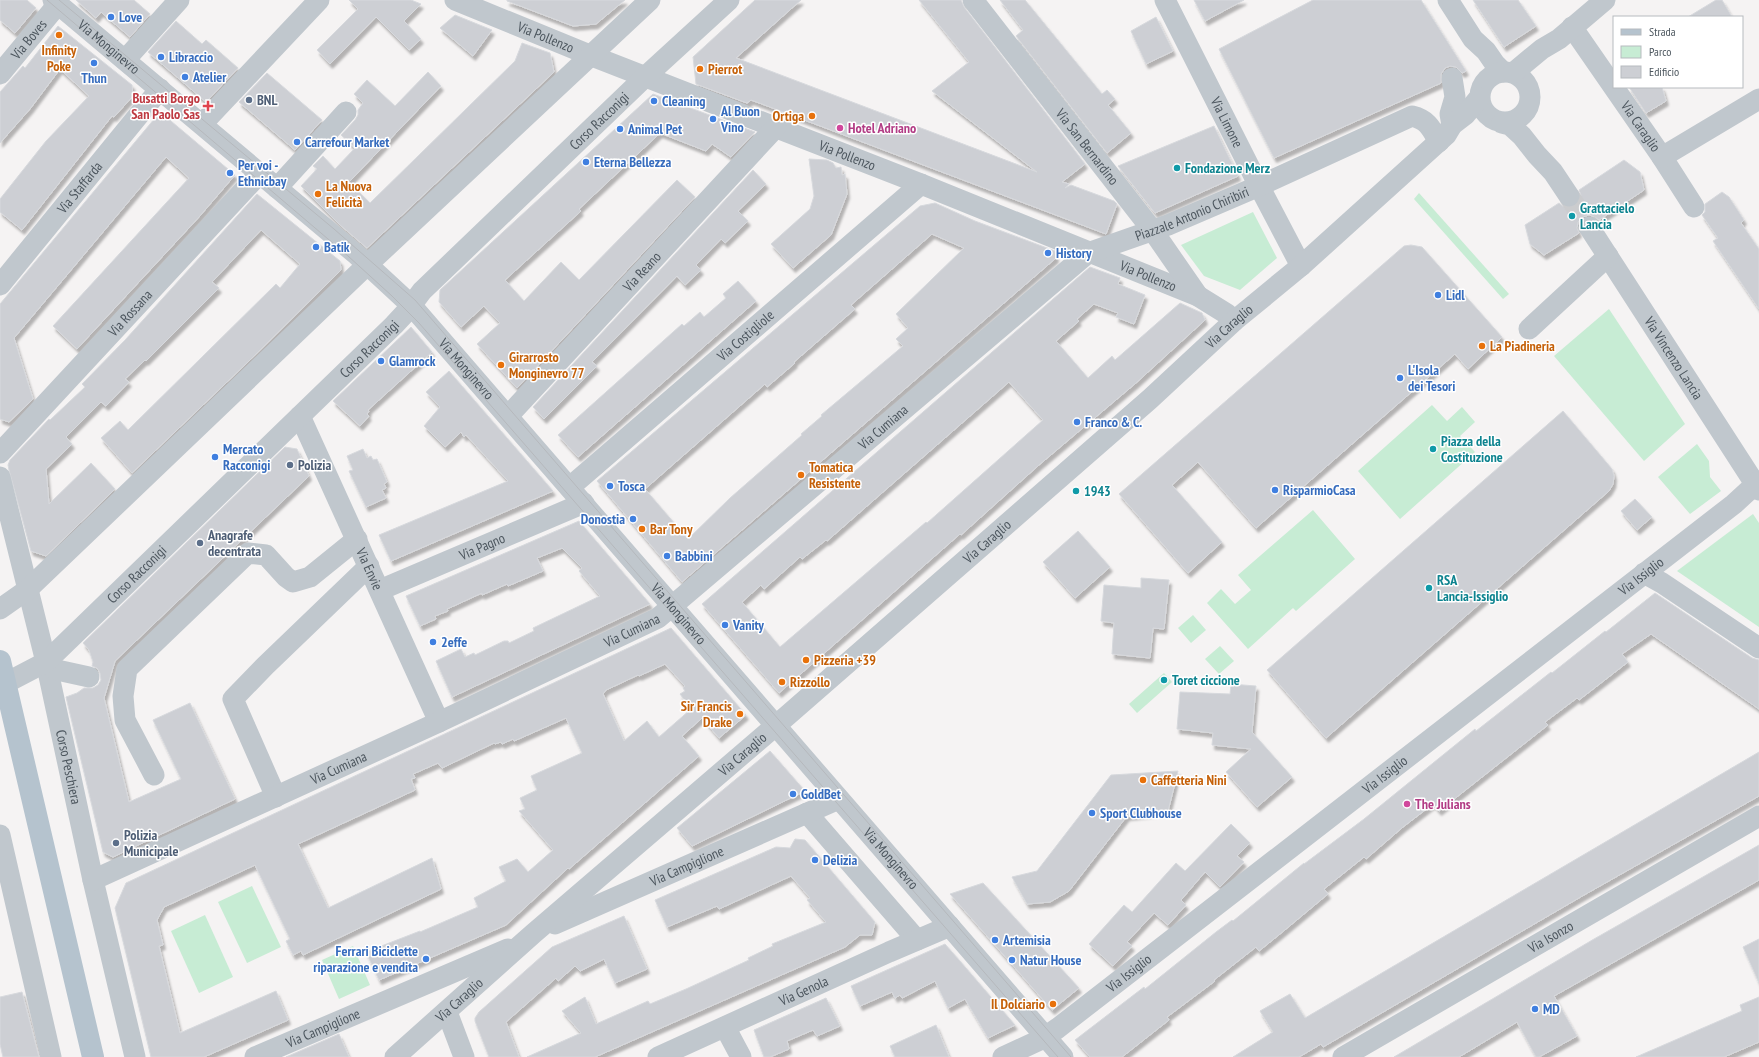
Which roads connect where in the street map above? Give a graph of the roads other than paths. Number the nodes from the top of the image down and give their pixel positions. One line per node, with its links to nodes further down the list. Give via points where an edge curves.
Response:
1 (179, 0): 13 (street)
2 (319, 0): 22 (street)
3 (650, 0): 12 (street)
4 (729, 0): 15 (street, Corso Racconigi)
5 (973, 0): 34 (street, Via San Bernardino)
6 (1165, 0): 29 (street, Via Limone)
7 (1448, 0): 16 (street, via 1473,39 1483,68)
8 (1605, 0): 11 (street, Via Caraglio)
9 (55, 2): 13 (street, Via Monginevro); 14 (street, Via Boves)
10 (467, 2): 12 (street, Via Pollenzo)
11 (1566, 33): 16 (street, Via Caraglio); 25 (street, Via Caraglio)
12 (592, 56): 15 (street, Via Pollenzo); 37 (street)
13 (125, 60): 17 (street, Via Monginevro)
14 (0, 74)
15 (646, 76): 23 (street, Via Pollenzo); 41 (street, Corso Racconigi, via 422,291)
16 (1498, 83): 19 (street, via 1530,94); 21 (street, via 1484,111); 24 (street, Via Caraglio); 24 (street, via 1458,85 1452,78 1455,97)
17 (160, 90): 22 (street, Via Monginevro); 39 (street, Via Staffarda)
18 (1759, 99): 25 (street)
19 (1528, 109): 21 (street, via 1517,120); 26 (street, via 1529,117 1544,146)
20 (346, 112): 30 (street)
21 (1499, 122): 24 (street, Via Caraglio, via 1472,126 1458,134); 26 (street, via 1510,125)
22 (202, 124): 27 (street, Via Monginevro)
23 (776, 127): 28 (street, Via Pollenzo); 45 (street, Via Reano)
24 (1446, 134): 29 (street, Piazzale Antonio Chiribiri, via 1431,127 1422,119 1412,116); 38 (street, Via Caraglio)
25 (1662, 157): 32 (street, Via Caraglio)
26 (1553, 172): 31 (street)
27 (260, 173): 30 (street, Via Monginevro); 46 (street, Via Rossana)
28 (921, 184): 35 (street, Via Pollenzo); 49 (street, Via Costigliole)
29 (1259, 186): 34 (street, Piazzale Antonio Chiribiri); 38 (street, Via Limone)
30 (277, 188): 37 (street, Via Monginevro)
31 (1569, 196)
32 (1694, 207)
33 (1589, 227): 36 (street, Via Vincenzo Lancia)
34 (1154, 231): 35 (street, Piazzale Antonio Chiribiri); 40 (street, Via San Bernardino)
35 (1088, 253): 40 (street, Via Pollenzo); 56 (street, Via Cumiana)
36 (1608, 256): 43 (street); 48 (street, Via Vincenzo Lancia)
37 (367, 265): 41 (street, Via Monginevro); 54 (street)
38 (1301, 266): 42 (street, Via Caraglio)
39 (0, 285)
40 (1198, 296): 42 (street, Via Pollenzo, via 1227,314)
41 (411, 305): 44 (street, Corso Racconigi); 45 (street, Via Monginevro)
42 (1234, 322): 64 (street, Via Caraglio, via 1141,407)
43 (1529, 329)
44 (300, 416): 51 (street, Via Envie); 60 (street, Corso Racconigi)
45 (508, 416): 49 (street, Via Monginevro)
46 (0, 453)
47 (0, 477): 54 (street, Corso Peschiera)
48 (1758, 485): 53 (street, Via Issiglio)
49 (570, 488): 50 (street, Via Monginevro)
50 (584, 503): 55 (street, Via Pagno); 56 (street, Via Monginevro)
51 (357, 539): 52 (street, Via Envie); 65 (street, via 310,577 293,582 266,555 248,553 127,669 123,696 125,720)
52 (369, 566): 55 (street, Via Envie); 66 (street, via 233,699)
53 (1644, 573): 58 (street); 79 (street, Via Issiglio)
54 (27, 590): 57 (street); 60 (street, Corso Peschiera)
55 (380, 590): 63 (street, Via Envie)
56 (673, 606): 63 (street, Via Cumiana, via 658,618); 64 (street, Via Monginevro)
57 (0, 609)
58 (1759, 648)
59 (0, 661): 62 (main road)
60 (46, 662): 61 (street, via 57,670); 62 (street, Corso Racconigi); 71 (street, Corso Peschiera)
61 (89, 677)
62 (3, 685): 81 (main road)
63 (440, 722): 66 (street, Via Cumiana)
64 (775, 726): 67 (street, Via Monginevro); 74 (street, Via Caraglio)
65 (154, 775)
66 (276, 797): 71 (street, Via Cumiana)
67 (839, 799): 68 (street, Via Campiglione); 73 (street, Via Monginevro)
68 (807, 813): 74 (street, Via Campiglione); 75 (street)
69 (1759, 816): 90 (street, Via Isonzo)
70 (0, 836): 72 (street)
71 (93, 880): 82 (street, Corso Peschiera)
72 (7, 895): 80 (street)
73 (950, 926): 75 (street, Via Genola); 79 (street, Via Monginevro)
74 (529, 938): 76 (street, Via Caraglio); 77 (street, Via Caraglio)
75 (917, 940): 78 (street, Via Genola)
76 (392, 998): 83 (street, Via Campiglione)
77 (446, 1012): 84 (street, Via Caraglio); 85 (street)
78 (725, 1027): 86 (street, Via Genola); 87 (street)
79 (1046, 1037): 88 (street, Via Issiglio); 89 (street, Via Monginevro)
80 (51, 1057)
81 (94, 1057)
82 (135, 1057)
83 (255, 1057)
84 (395, 1057)
85 (464, 1057)
86 (658, 1057)
87 (740, 1057)
88 (1003, 1057)
89 (1063, 1057)
90 (1343, 1057)

